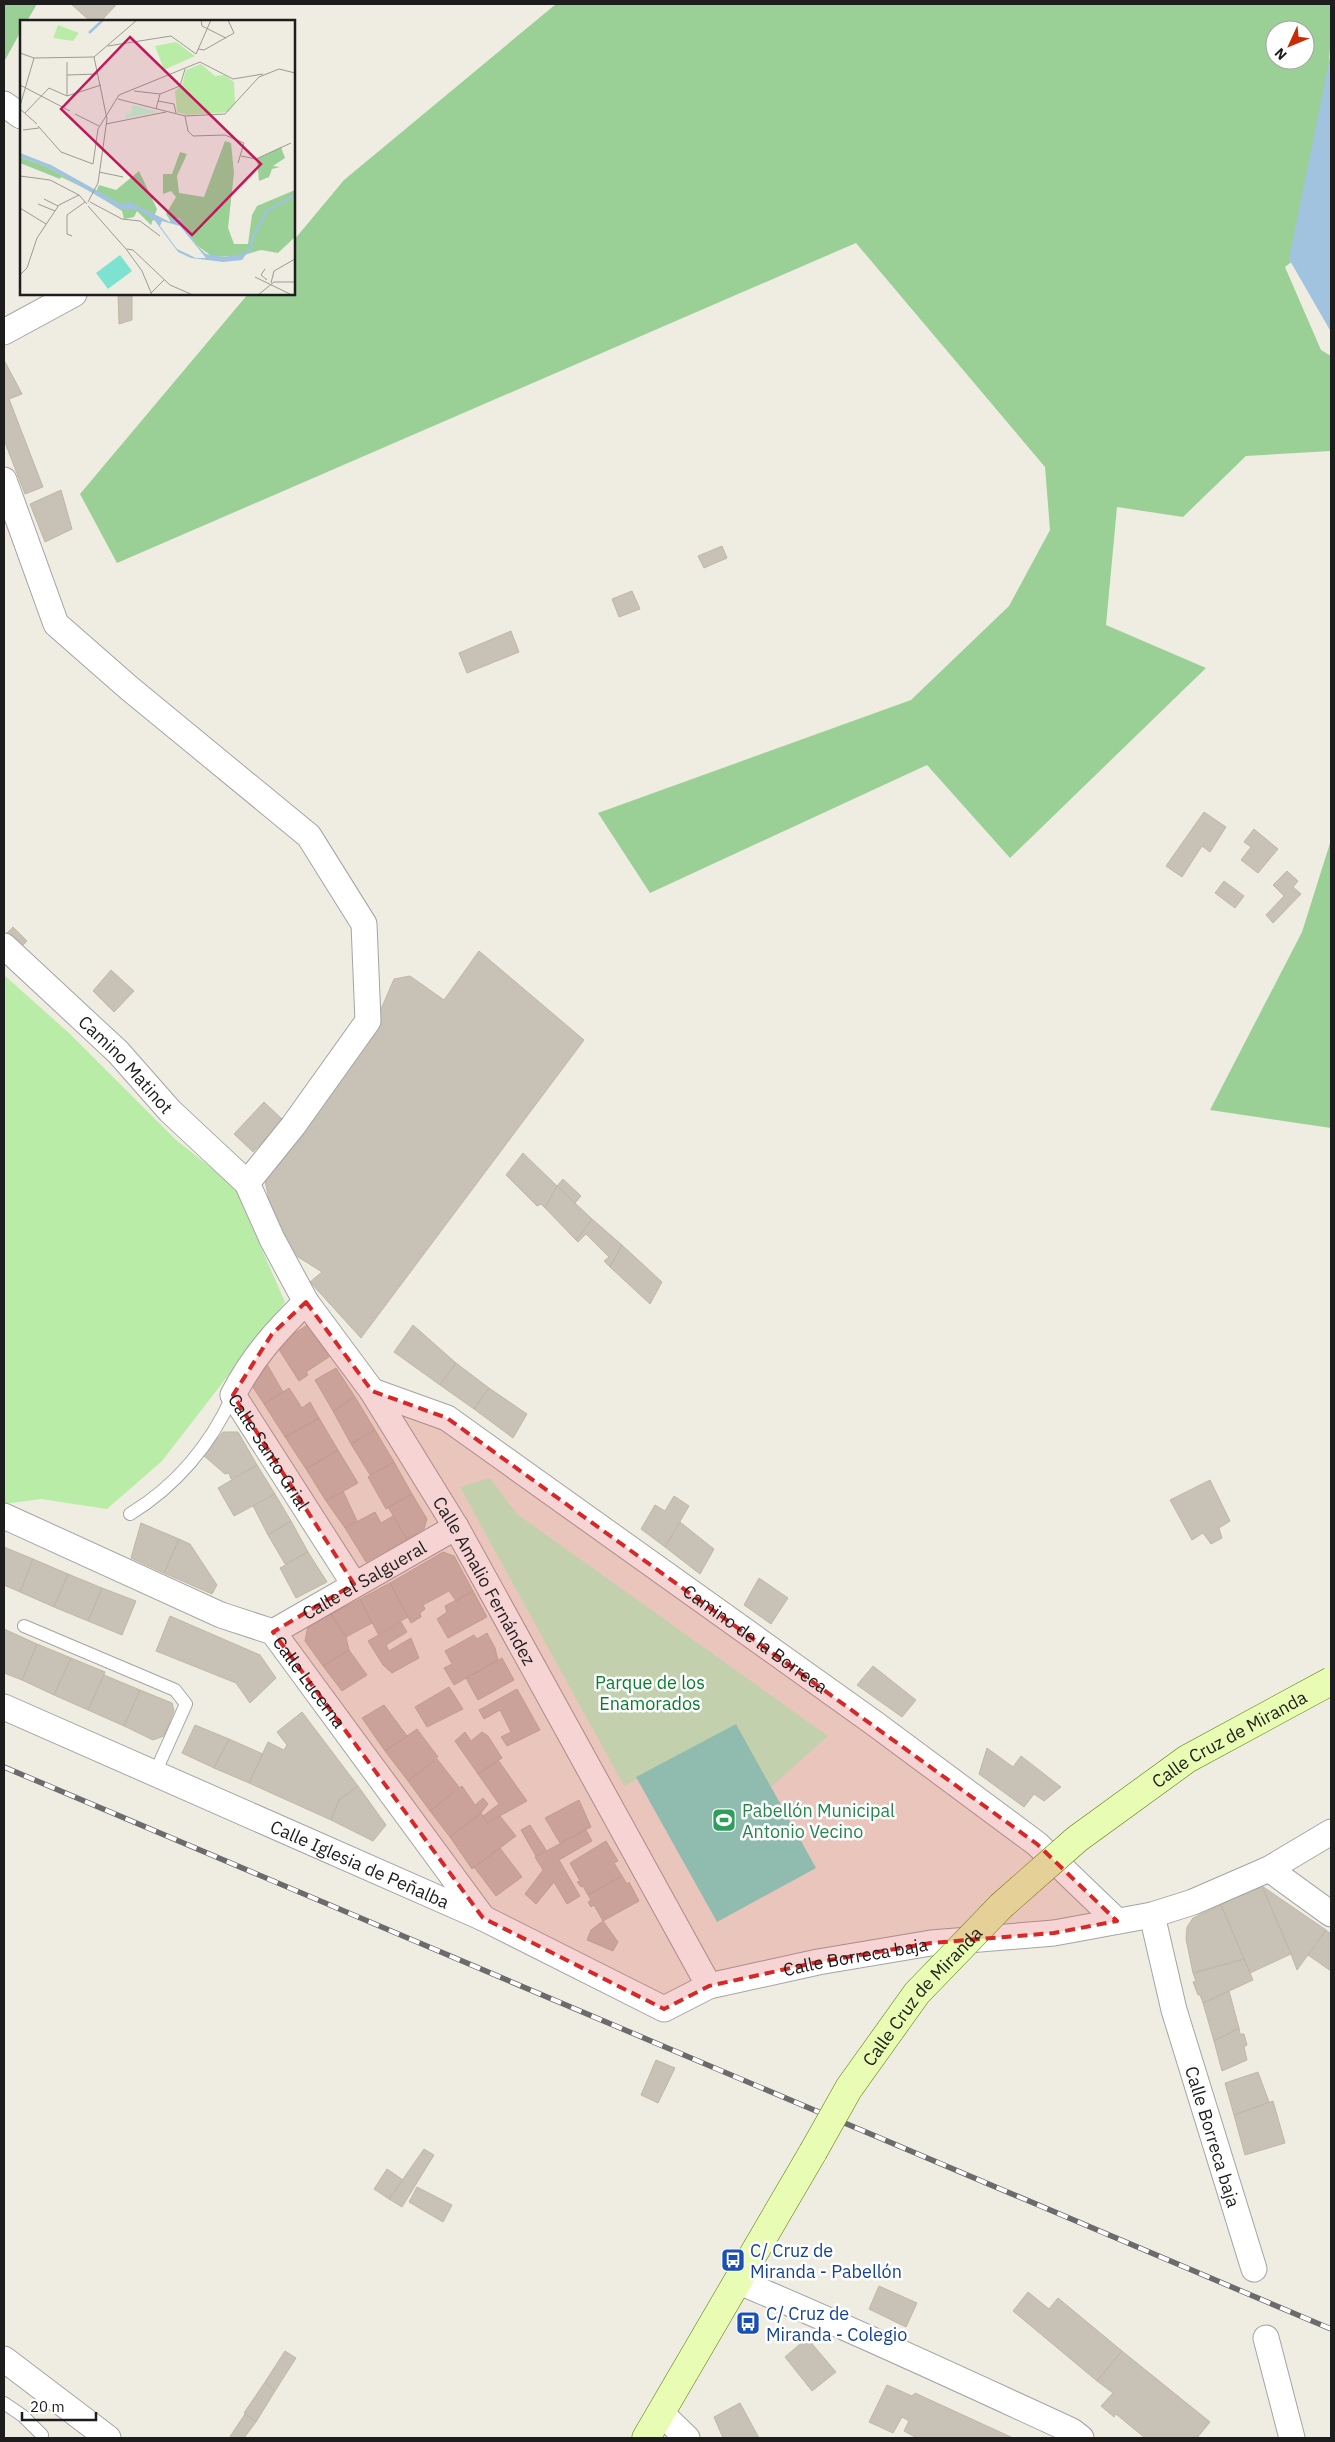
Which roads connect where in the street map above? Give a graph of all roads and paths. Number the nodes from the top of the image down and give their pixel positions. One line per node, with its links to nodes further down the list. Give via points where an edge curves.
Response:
1 (4, 104): 2 (street)
2 (20, 115)
3 (72, 295): 4 (street)
4 (4, 332)
5 (4, 480): 7 (street, via 56,624 309,836 364,924 368,1021 293,1126)
6 (4, 946): 7 (street, Camino Matinot, via 118,1052 170,1111)
7 (247, 1183): 8 (street, Calle Amalio Fernández)
8 (306, 1302): 9 (street, Calle Amalio Fernández); 10 (street, Calle Santo Grial, via 272,1334)
9 (372, 1391): 13 (street, Calle Amalio Fernández); 25 (street, Camino de la Borreca, via 447,1418 1038,1844)
10 (233, 1395): 11 (lane, via 204,1447 152,1500); 14 (street, Calle Santo Grial)
11 (130, 1514)
12 (4, 1516): 16 (street, Calle Lucerna, via 221,1615)
13 (456, 1527): 14 (street, Calle el Salgueral); 26 (street, Calle Amalio Fernández)
14 (354, 1584): 16 (street, Calle el Salgueral)
15 (24, 1626): 19 (lane, via 175,1690 186,1704)
16 (273, 1632): 24 (street, Calle Lucerna)
17 (1331, 1681): 28 (street, Calle Cruz de Miranda, bridge, via 1187,1759 1077,1839 1001,1906 917,1994 849,2088)
18 (4, 1707): 19 (street, Calle Iglesia de Peñalba)
19 (155, 1773): 24 (street, Calle Iglesia de Peñalba)
20 (1331, 1832): 21 (street, Calle Borreca baja)
21 (1269, 1868): 22 (street); 23 (street, Calle Borreca baja, via 1193,1902)
22 (1331, 1914)
23 (1152, 1915): 25 (street, Calle Borreca baja); 27 (street, Calle Borreca baja, via 1174,2010)
24 (483, 1918): 26 (street, Calle Iglesia de Peñalba, via 664,2009)
25 (1117, 1921): 26 (street, Calle Borreca baja, via 1054,1933 931,1943 818,1962)
26 (709, 1986)
27 (1254, 2269)
28 (737, 2282): 32 (street, Calle Cruz de Miranda); 37 (street, via 975,2386)
29 (1266, 2338): 38 (street)
30 (4, 2359): 34 (street)
31 (4, 2403): 33 (lane, via 23,2416)
32 (661, 2413): 35 (street, Calle Cruz de Miranda); 36 (street)
33 (42, 2438)
34 (108, 2438)
35 (646, 2438)
36 (687, 2438)
37 (1081, 2438)
38 (1292, 2438)

